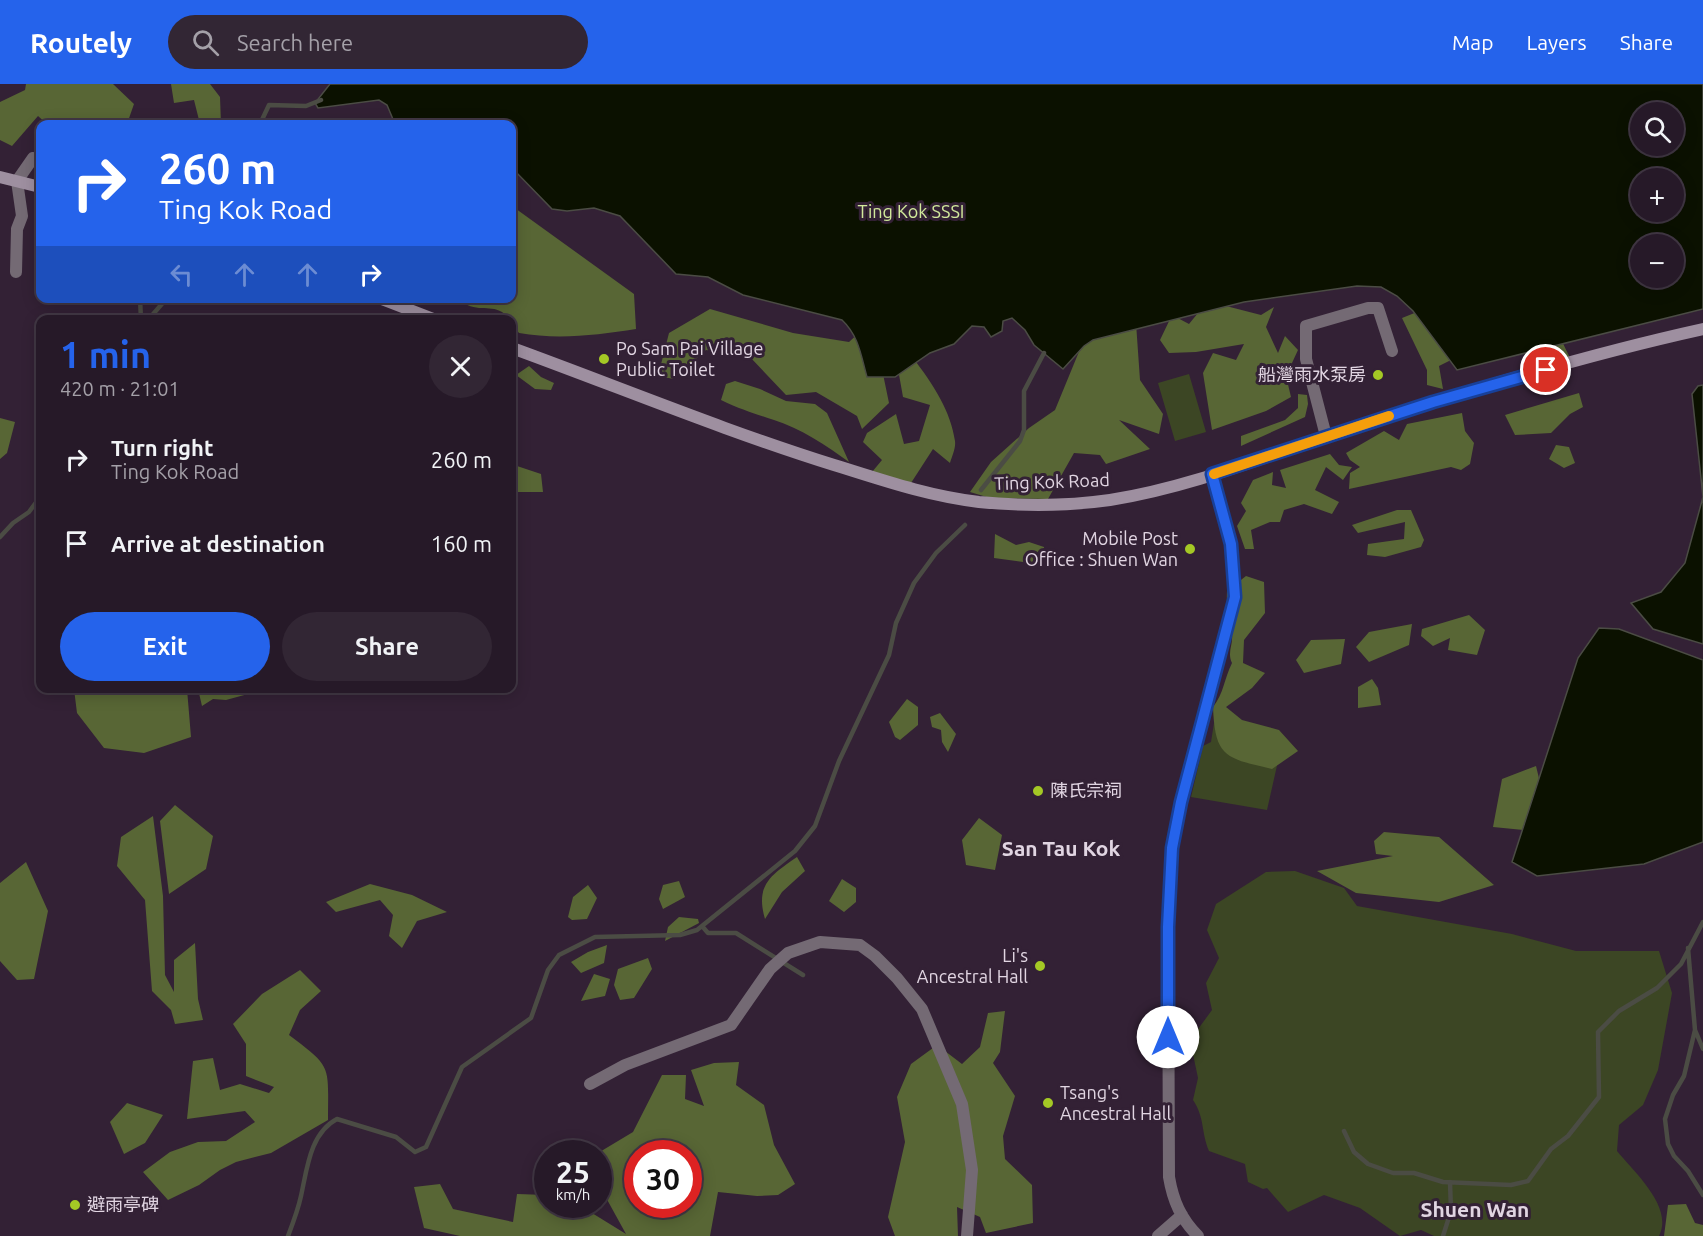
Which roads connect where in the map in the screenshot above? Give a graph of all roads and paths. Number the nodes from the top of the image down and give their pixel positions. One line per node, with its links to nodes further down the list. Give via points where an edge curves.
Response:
1 (33, 158): 3 (street)
2 (0, 177): 3 (main road)
3 (17, 181): 4 (main road); 5 (street, via 22,216 17,230)
4 (36, 186)
5 (16, 272)
6 (392, 303): 7 (main road)
7 (423, 315)
8 (1703, 329): 11 (main road, Ting Kok Road, via 1433,402)
9 (516, 350): 12 (main road, Ting Kok Road, via 758,442 948,498 1052,504 1107,501)
10 (1392, 351): 11 (street, via 1378,308 1306,326 1306,359)
11 (1326, 436): 12 (main road, Ting Kok Road)
12 (1212, 474): 14 (street, via 1231,544 1235,597 1172,848 1168,1162 1171,1190)
13 (590, 1084): 15 (street, via 625,1065 731,1025 777,962 804,946 820,942 860,945 897,978 922,1010 955,1086 965,1119 972,1170)
14 (1182, 1215): 16 (street); 17 (street)
15 (967, 1236)
16 (1158, 1236)
17 (1198, 1236)

